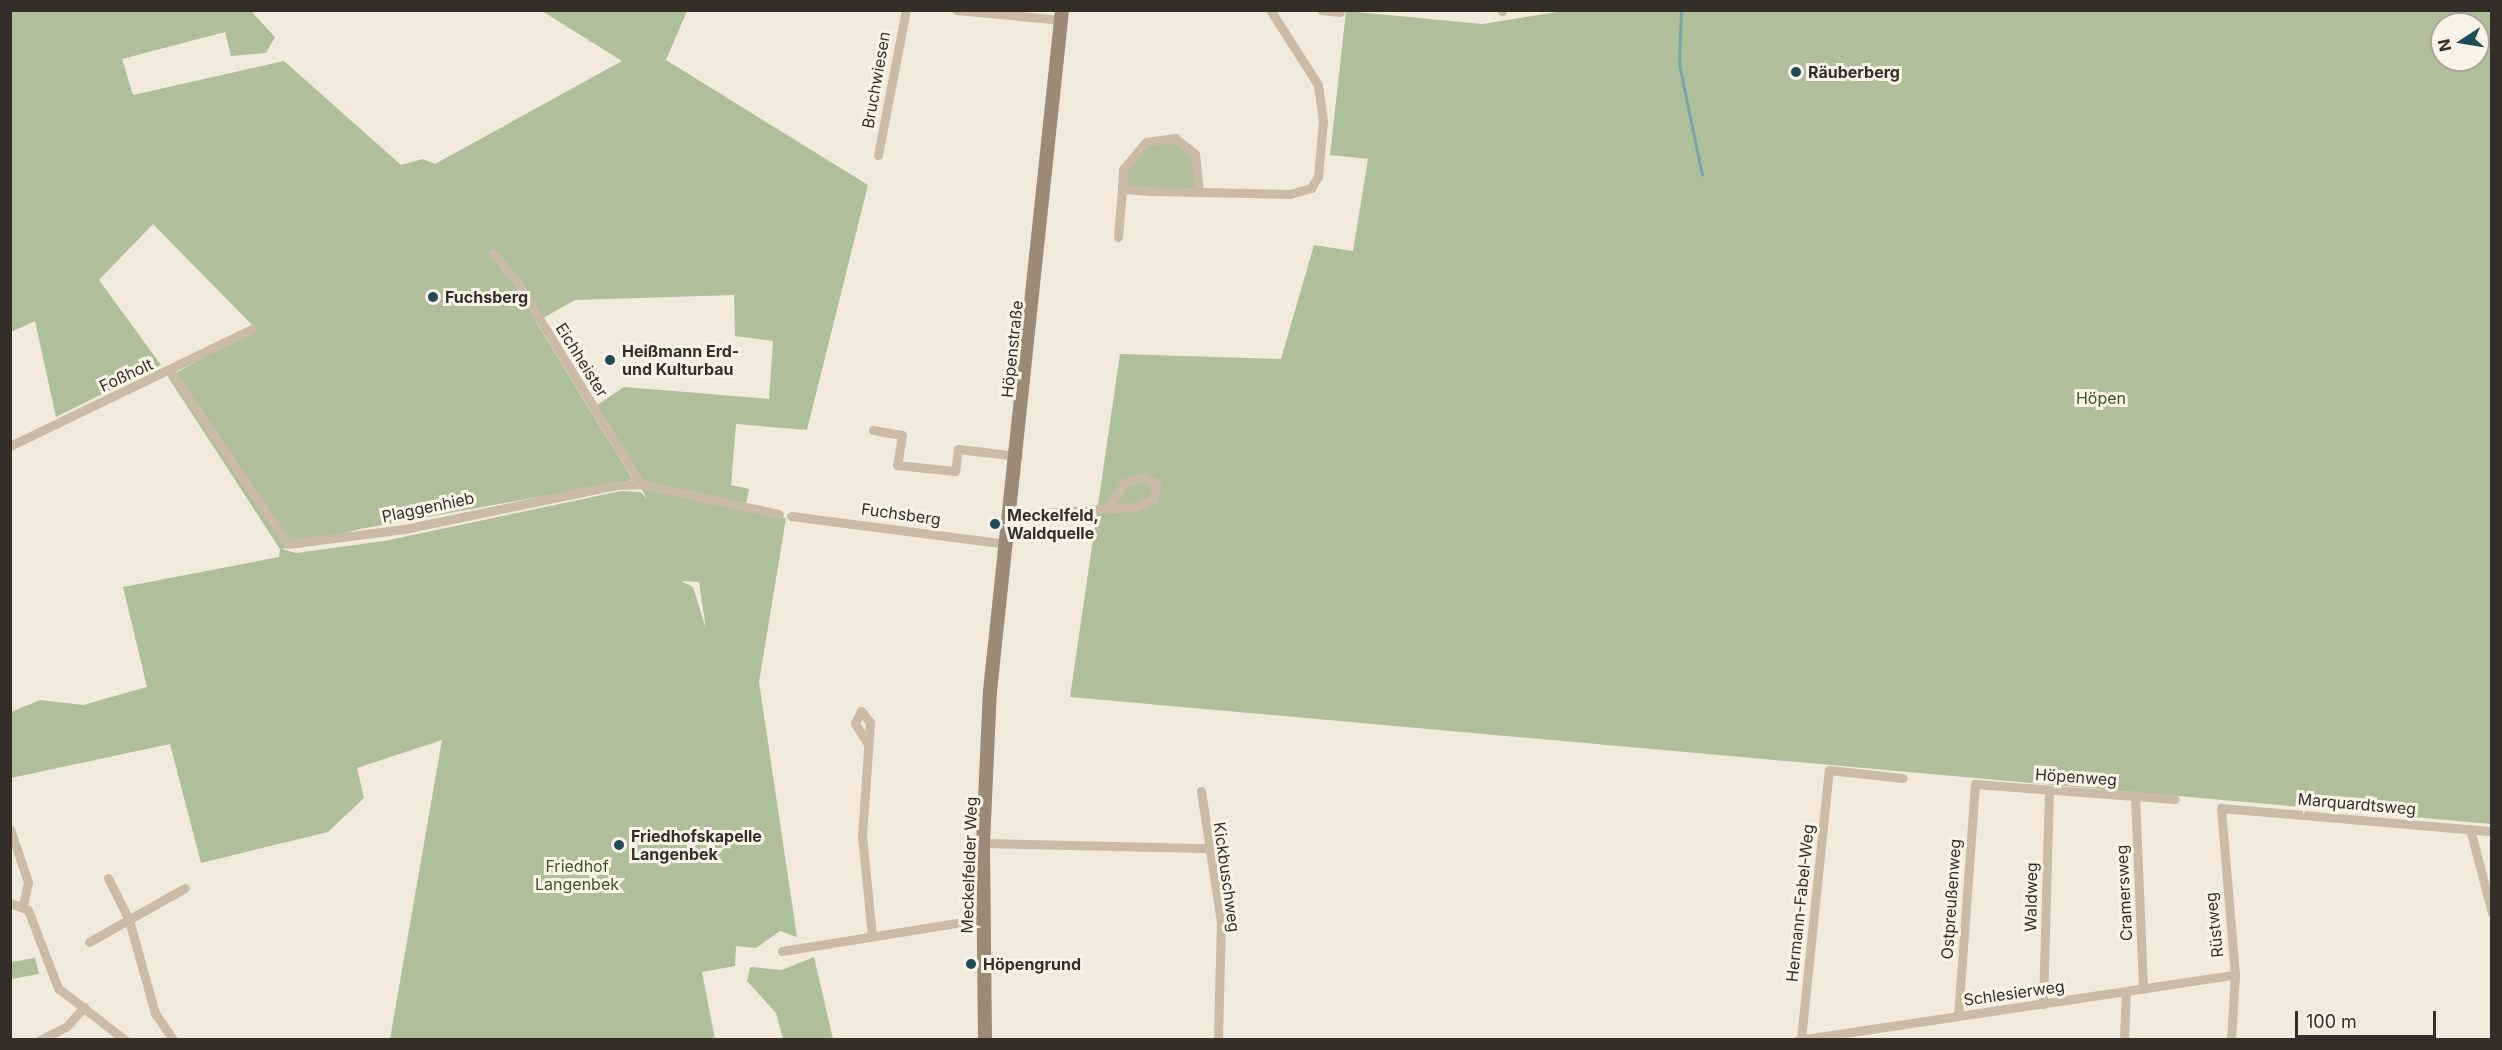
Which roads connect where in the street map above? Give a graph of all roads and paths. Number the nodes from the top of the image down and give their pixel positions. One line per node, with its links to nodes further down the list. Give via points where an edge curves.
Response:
1 (906, 10): 7 (street, Bruchwiesen)
2 (956, 10): 6 (street)
3 (1321, 10): 5 (street)
4 (1271, 11): 9 (street, via 1318,85 1323,122 1318,177 1311,188 1290,194)
5 (1341, 12)
6 (1062, 15): 16 (main road, Höpenstraße)
7 (879, 156)
8 (1122, 189): 9 (street); 9 (street, via 1123,169 1132,155 1156,137 1175,138 1195,154); 10 (street)
9 (1199, 192)
10 (1118, 237)
11 (493, 254): 17 (street, Eichheister, via 517,282)
12 (252, 329): 13 (street, Foßholt)
13 (171, 371): 15 (street, Foßholt); 17 (street, Plaggenhieb, via 288,544 404,529)
14 (873, 430): 16 (street, via 902,435 897,465 956,471 958,449)
15 (10, 446)
16 (1018, 456): 21 (main road, Höpenstraße)
17 (641, 484): 19 (street, Plaggenhieb)
18 (1109, 507): 18 (street, via 1147,503 1158,490 1156,483 1142,477 1125,483); 21 (street)
19 (779, 514)
20 (791, 516): 22 (street, Fuchsberg)
21 (1011, 516): 22 (main road, Höpenstraße)
22 (1007, 544): 23 (main road, Höpenstraße)
23 (990, 691): 35 (main road, Meckelfelder Weg)
24 (868, 744): 44 (street, via 863,860)
25 (1903, 778): 55 (street, Hermann-Fabel-Weg, via 1829,770)
26 (1975, 784): 27 (street, Höpenweg); 52 (street, Ostpreußenweg)
27 (2049, 790): 29 (street, Höpenweg); 50 (street, Waldweg)
28 (1201, 791): 36 (street, Kickbuschweg)
29 (2135, 796): 30 (street, Höpenweg); 48 (street, Cramersweg)
30 (2174, 799)
31 (2221, 808): 33 (street, Marquardtsweg); 47 (street, Rüstweg)
32 (10, 829): 40 (street, via 28,882)
33 (2470, 829): 34 (street, Marquardtsweg); 41 (street)
34 (2492, 831)
35 (983, 843): 36 (street); 43 (main road, Meckelfelder Weg)
36 (1210, 848): 60 (street, Kickbuschweg, via 1221,922)
37 (108, 878): 42 (street)
38 (184, 888): 42 (street)
39 (10, 903): 40 (street)
40 (23, 905): 51 (street, via 54,983)
41 (2492, 913)
42 (129, 920): 45 (street); 53 (street)
43 (982, 920): 44 (street); 59 (main road, Meckelfelder Weg)
44 (872, 937): 46 (street)
45 (89, 942)
46 (782, 951)
47 (2235, 975): 48 (street, Schlesierweg); 62 (street, Rüstweg)
48 (2144, 988): 49 (street, Schlesierweg)
49 (2126, 992): 50 (street, Schlesierweg); 61 (street)
50 (2043, 1004): 52 (street, Schlesierweg)
51 (84, 1007): 54 (street); 57 (street)
52 (1958, 1016): 55 (street, Schlesierweg)
53 (160, 1036): 58 (street)
54 (53, 1038): 56 (street)
55 (1799, 1039)
56 (40, 1040)
57 (125, 1040)
58 (172, 1040)
59 (985, 1040)
60 (1218, 1040)
61 (2124, 1040)
62 (2231, 1040)

